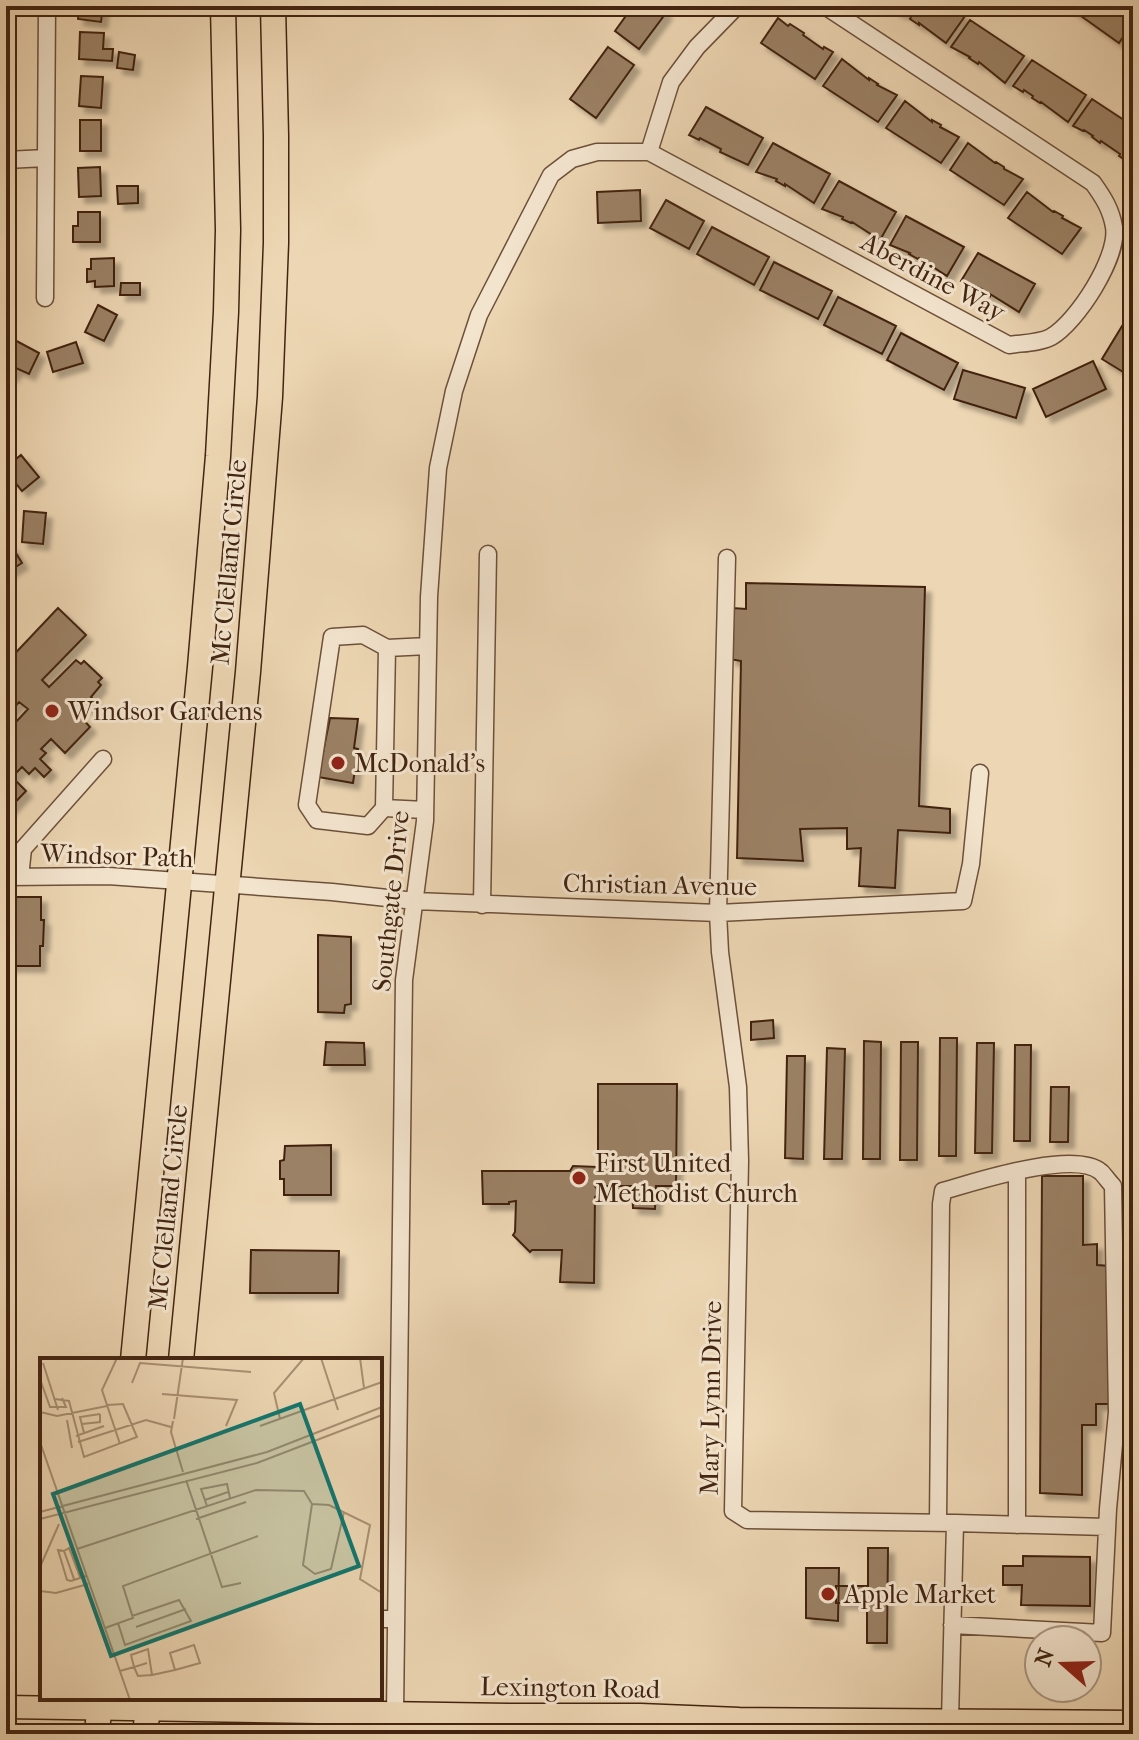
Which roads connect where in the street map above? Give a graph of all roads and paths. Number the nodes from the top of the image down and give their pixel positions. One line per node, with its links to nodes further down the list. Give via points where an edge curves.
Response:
1 (47, 6): 7 (street)
2 (223, 6): 19 (highway, Mc Clelland Circle, via 225,325 213,530)
3 (273, 6): 20 (highway, Mc Clelland Circle, via 276,228 270,397)
4 (737, 6): 6 (street, via 671,82)
5 (825, 6): 6 (street, Aberdine Way, via 1093,183 1108,204 1115,230 1112,254 1066,326 1049,339 1009,345)
6 (649, 152): 12 (street, Southgate Drive, via 597,152 572,159 551,175 479,315 454,391 438,468)
7 (46, 158): 8 (street); 9 (street)
8 (6, 160)
9 (45, 298)
10 (488, 554): 22 (street)
11 (727, 558): 23 (street)
12 (428, 646): 13 (street); 17 (street, Southgate Drive)
13 (387, 648): 16 (street); 16 (street, via 363,635 332,637 307,805 317,820 368,826)
14 (103, 759): 18 (street, via 23,849)
15 (980, 773): 23 (street, Christian Avenue, via 963,901)
16 (384, 808): 17 (street)
17 (425, 810): 21 (street, Southgate Drive)
18 (13, 877): 19 (street, Windsor Path)
19 (180, 880): 20 (street, Windsor Path); 25 (highway, Mc Clelland Circle)
20 (227, 885): 21 (street, Christian Avenue); 26 (highway, Mc Clelland Circle)
21 (415, 901): 22 (street, Christian Avenue); 30 (street, Southgate Drive, via 404,980)
22 (482, 905): 23 (street, Christian Avenue)
23 (718, 913): 27 (street, Mary Lynn Drive, via 738,1087 740,1161 733,1511 747,1520)
24 (1017, 1171): 27 (street, via 943,1191); 28 (street); 29 (street, via 1075,1164 1099,1170 1113,1186 1117,1412)
25 (133, 1358)
26 (181, 1358)
27 (946, 1523): 28 (street); 32 (street)
28 (1017, 1525): 29 (street)
29 (1107, 1527): 32 (street, via 1102,1633)
30 (388, 1574): 31 (street, Southgate Drive)
31 (388, 1619): 36 (street, Southgate Drive)
32 (952, 1625): 37 (street)
33 (100, 1703): 34 (main road, Lexington Road); 35 (main road, Lexington Road); 41 (highway)
34 (148, 1704): 36 (main road, Lexington Road); 42 (highway)
35 (6, 1707)
36 (395, 1713): 39 (main road, Lexington Road)
37 (950, 1720): 38 (main road, Lexington Road); 40 (main road, Lexington Road, via 739,1719)
38 (1133, 1722)
39 (583, 1725): 40 (main road, Lexington Road)
40 (640, 1725)
41 (97, 1734)
42 (145, 1734)

